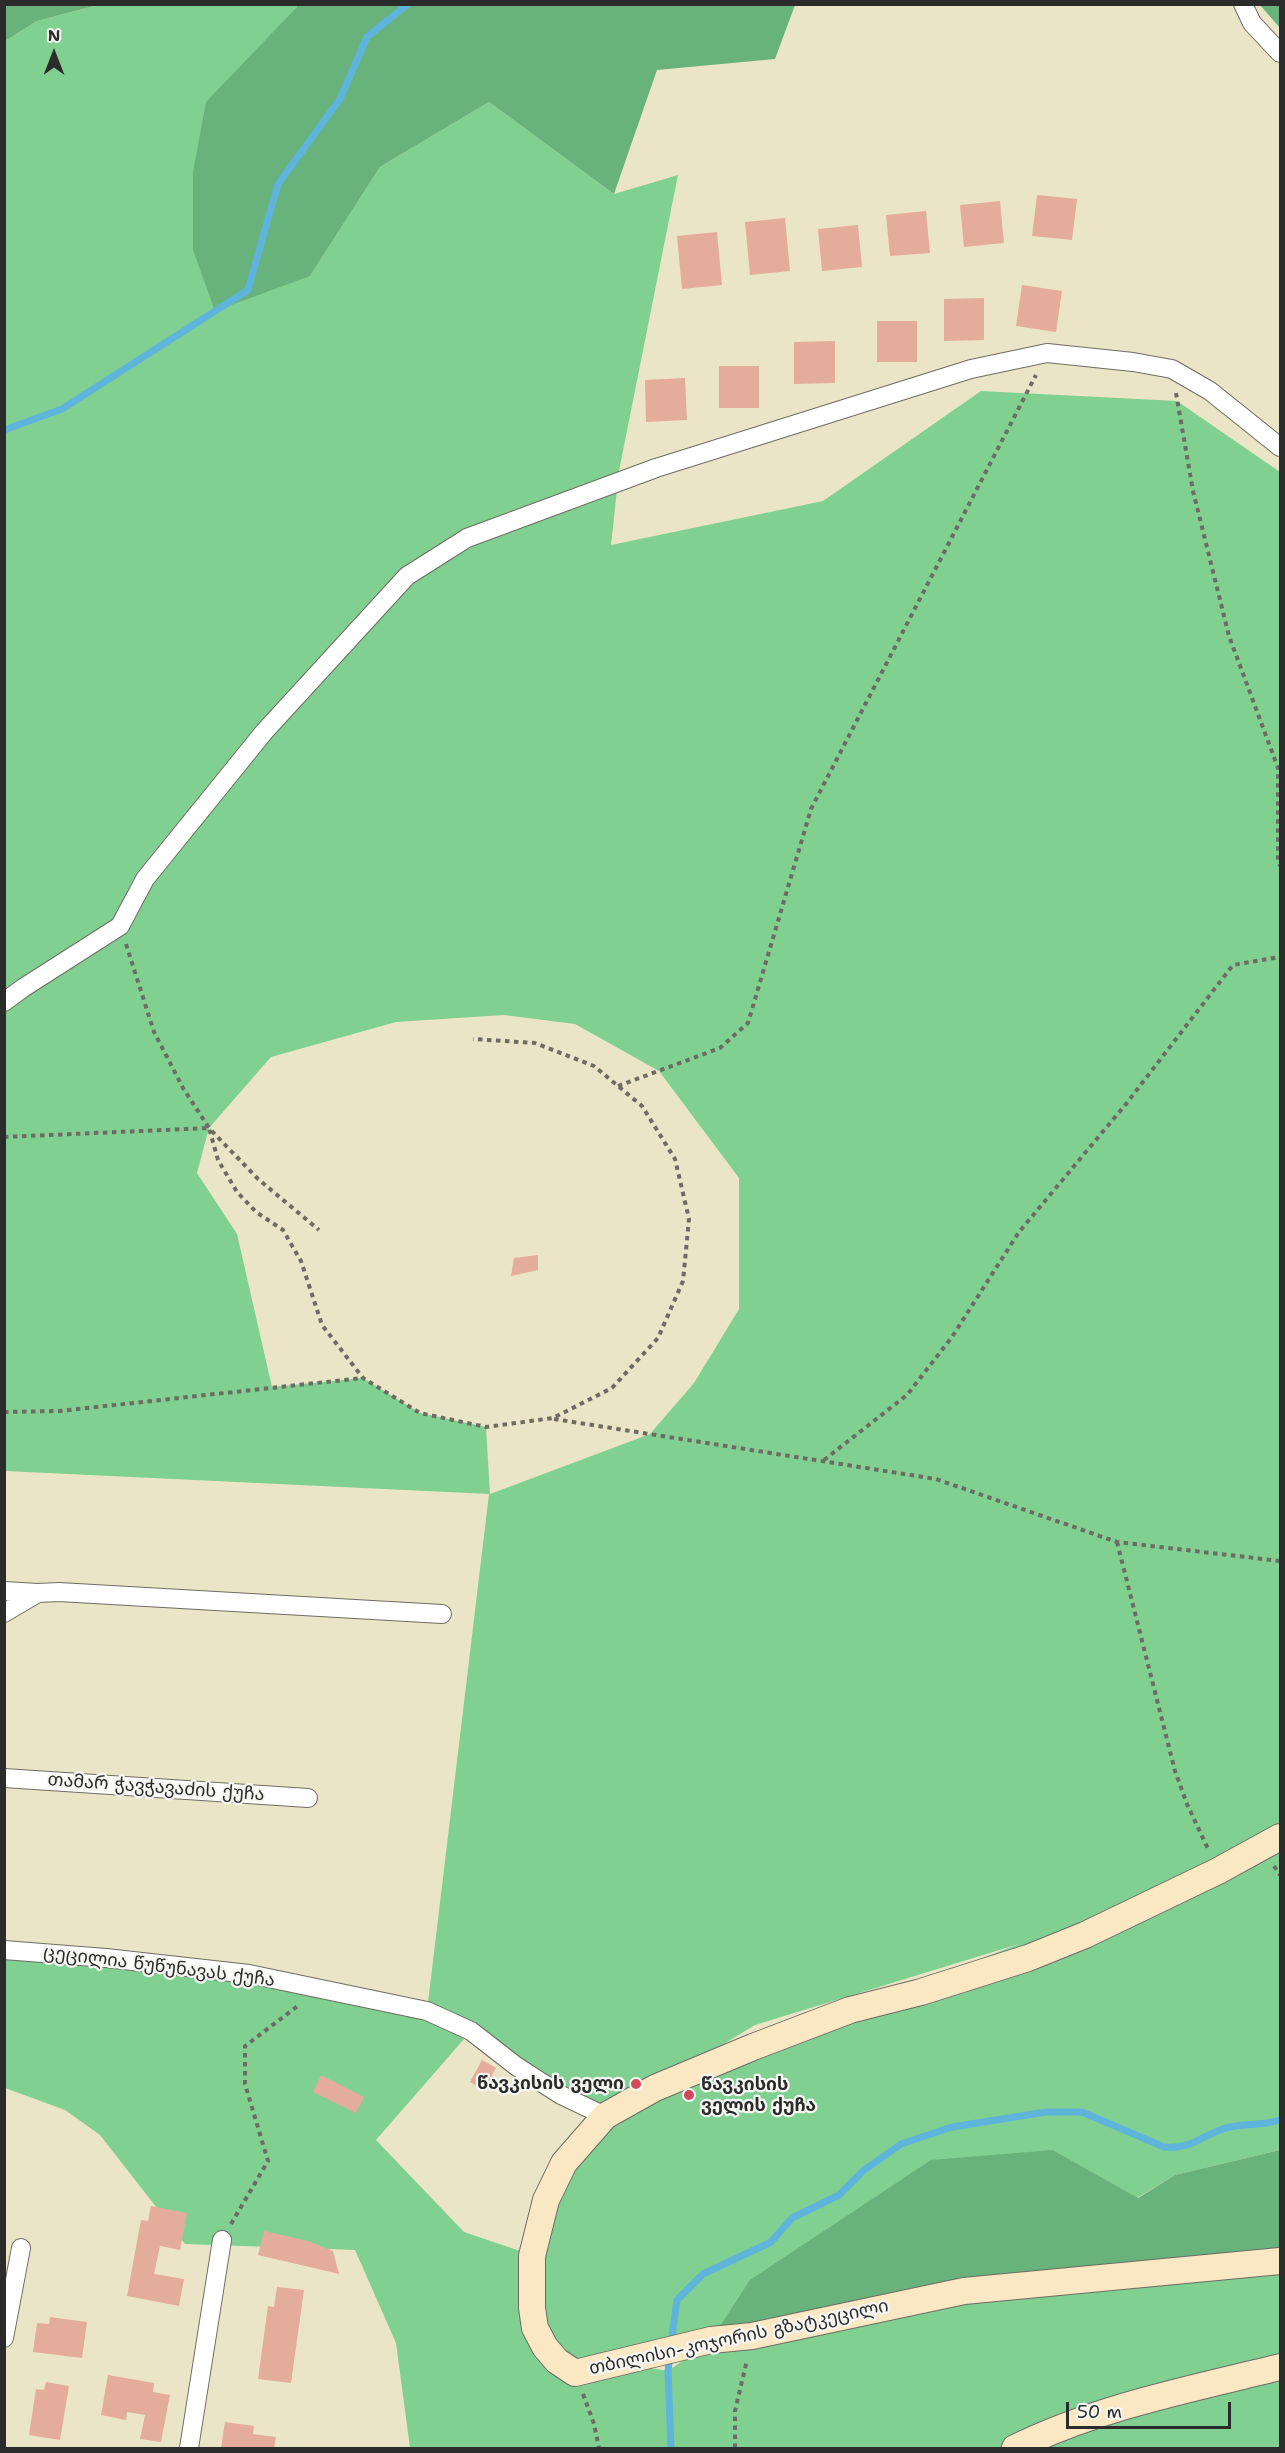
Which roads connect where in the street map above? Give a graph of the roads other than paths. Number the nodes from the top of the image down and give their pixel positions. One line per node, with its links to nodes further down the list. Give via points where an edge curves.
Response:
1 (1243, 4): 2 (street, via 1252,23)
2 (1281, 53)
3 (1281, 447): 4 (street, via 1210,391 1172,369 1047,353 971,369 667,465 467,538 407,576 264,732 145,879 120,926)
4 (4, 1002)
5 (4, 1591): 6 (street)
6 (38, 1593): 7 (street); 8 (street)
7 (4, 1613)
8 (442, 1614)
9 (4, 1778): 10 (street, თამარ ჭავჭავაძის ქუჩა)
10 (308, 1798)
11 (1281, 1837): 13 (main road, თბილისი-კოჯორის გზატკეცილი, via 1085,1935 1028,1958 850,2010 655,2088)
12 (4, 1950): 13 (street, ცეცილია წუწუნავას ქუჩა, via 249,1974 427,2011 471,2031 561,2095)
13 (605, 2116): 16 (main road, თბილისი-კოჯორის გზატკეცილი, via 564,2163 546,2200 532,2256 536,2328 557,2361 575,2373 711,2340 752,2336 964,2291)
14 (222, 2240): 19 (street)
15 (21, 2248): 17 (street)
16 (1281, 2261)
17 (4, 2338)
18 (1281, 2367): 20 (main road, via 1138,2402)
19 (189, 2448)
20 (1016, 2448)

